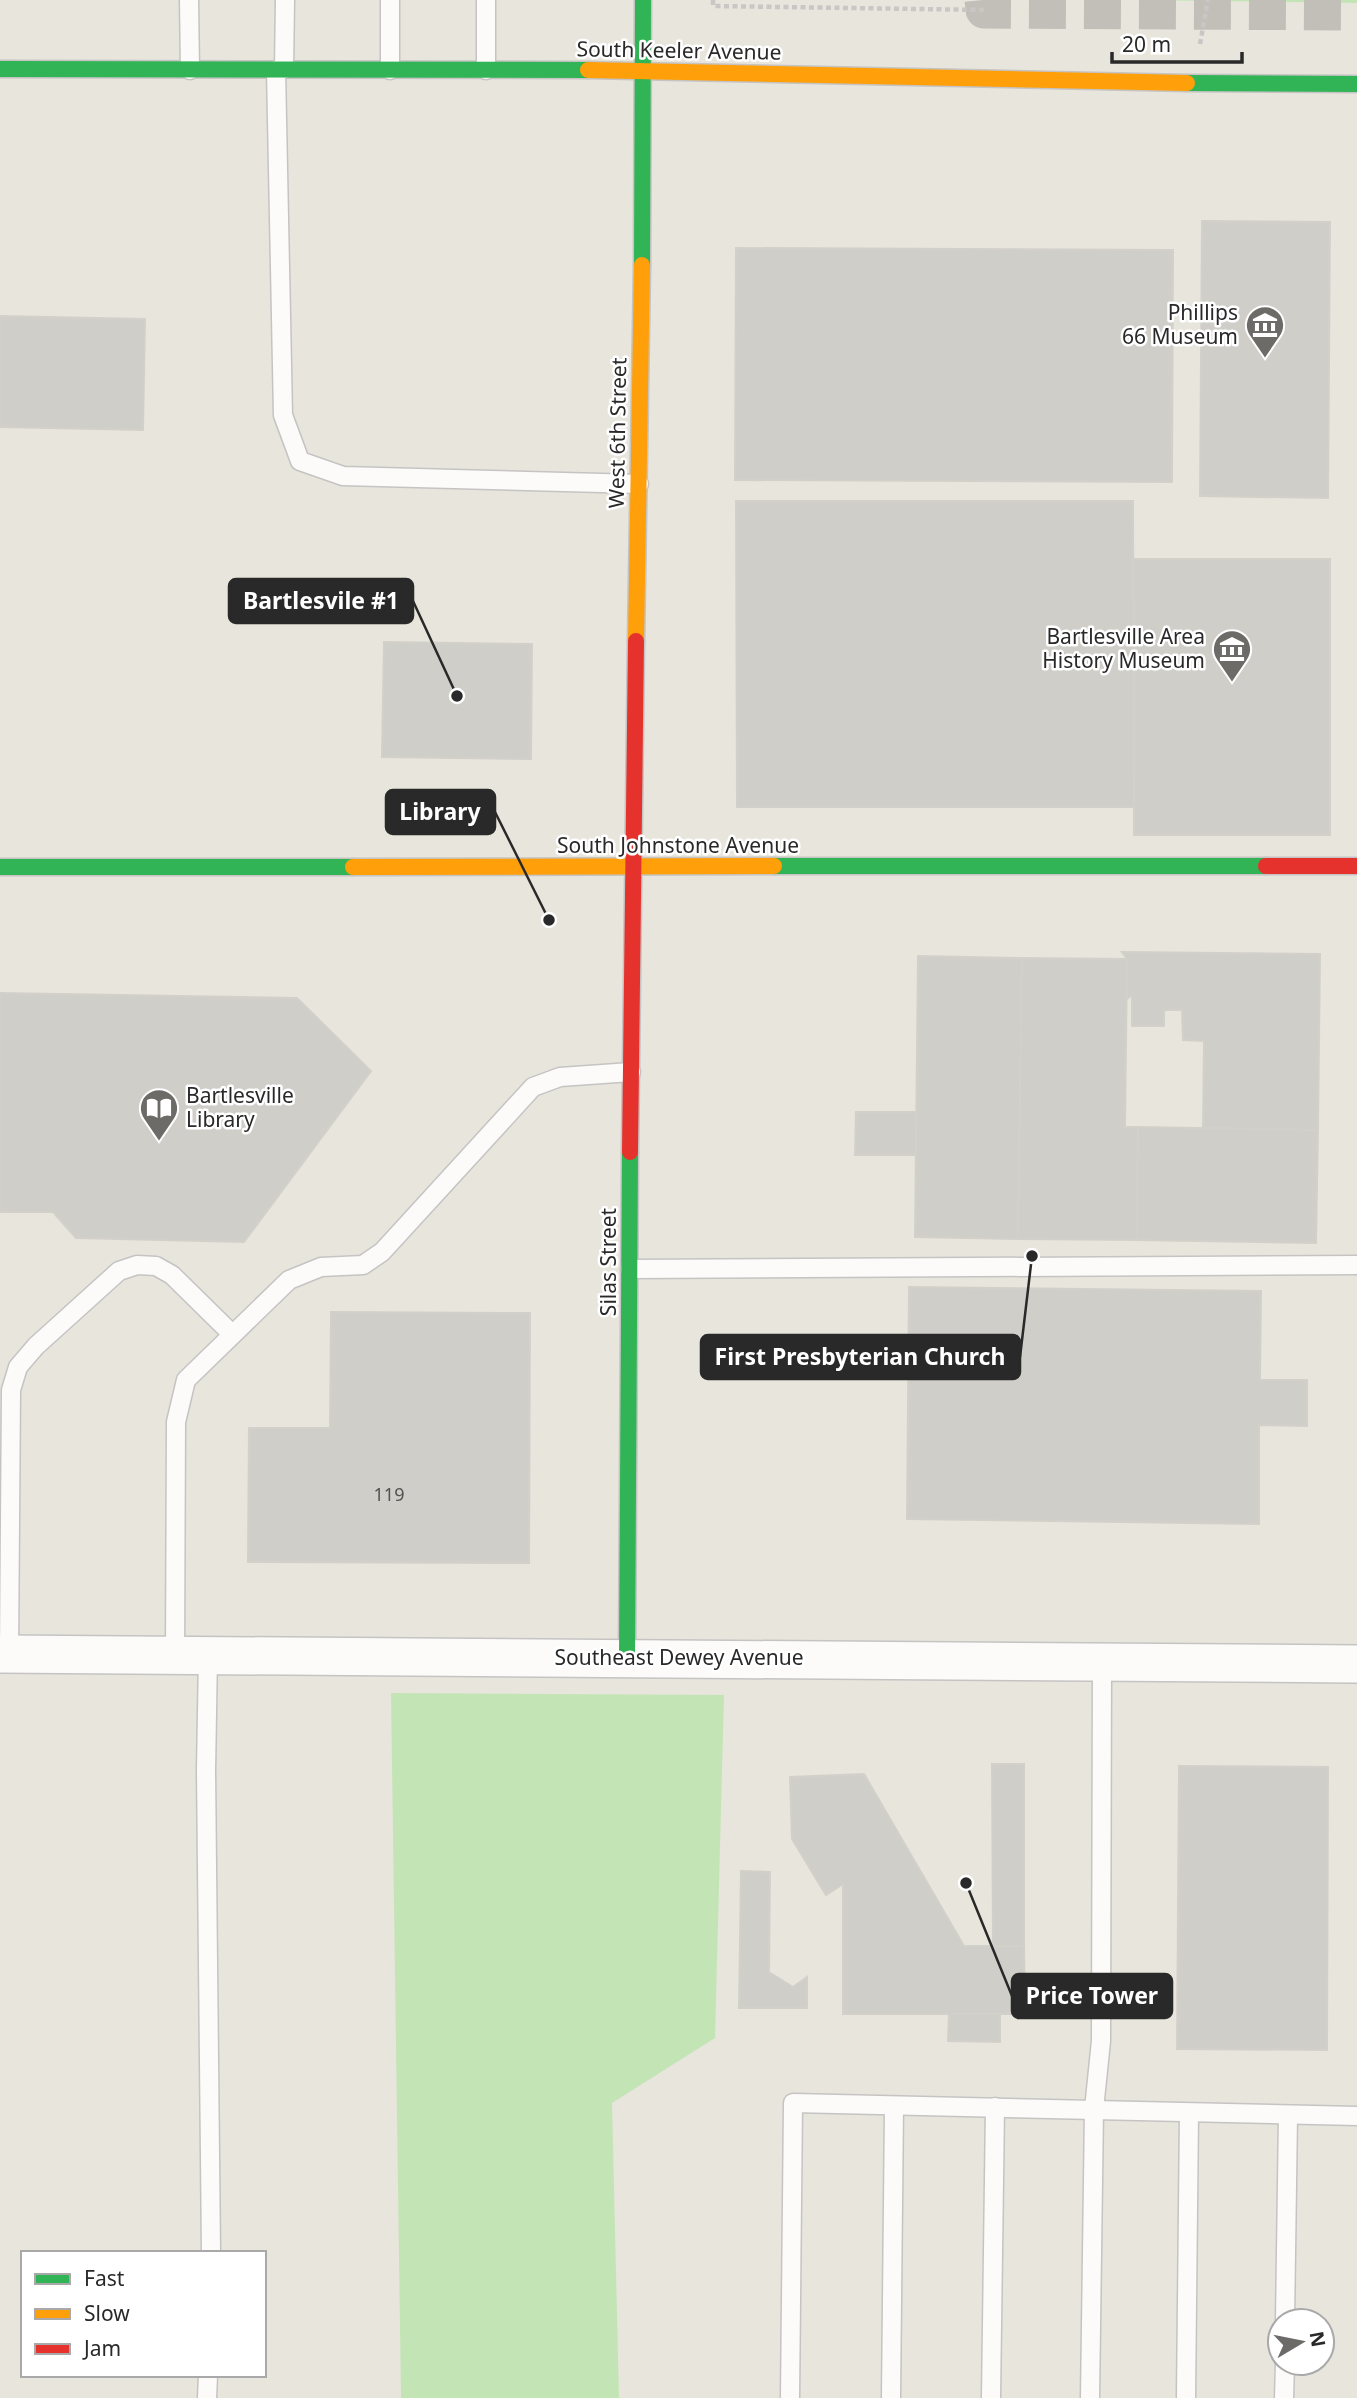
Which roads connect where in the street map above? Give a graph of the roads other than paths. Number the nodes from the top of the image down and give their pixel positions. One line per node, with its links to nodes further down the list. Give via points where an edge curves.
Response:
1 (189, 0): 7 (lane)
2 (285, 0): 9 (lane)
3 (390, 0): 8 (lane)
4 (486, 0): 10 (lane)
5 (643, 0): 11 (street, West 6th Street)
6 (0, 69): 7 (street, South Keeler Avenue)
7 (190, 69): 9 (street, South Keeler Avenue)
8 (390, 69): 9 (street, South Keeler Avenue); 10 (street, South Keeler Avenue)
9 (280, 70): 13 (lane, via 283,415 300,461 343,476)
10 (486, 70): 11 (street, South Keeler Avenue)
11 (644, 70): 12 (street, South Keeler Avenue); 13 (street, West 6th Street)
12 (1357, 84)
13 (639, 484): 16 (street, West 6th Street)
14 (1357, 866): 16 (street, South Johnstone Avenue)
15 (0, 867): 16 (street, South Johnstone Avenue)
16 (632, 867): 17 (street, Silas Street)
17 (631, 1072): 19 (street, Silas Street); 20 (lane, via 560,1077 533,1087 382,1252 363,1265 321,1267 289,1280)
18 (1357, 1265): 19 (lane)
19 (630, 1269): 23 (street, Silas Street)
20 (232, 1334): 21 (lane, via 172,1275 156,1266 137,1265 119,1271 18,1367 11,1390); 22 (lane, via 186,1380 176,1422)
21 (5, 1654): 22 (street, Southeast Dewey Avenue)
22 (192, 1655): 23 (street, Southeast Dewey Avenue); 32 (lane, via 206,1770)
23 (627, 1657): 24 (street, Southeast Dewey Avenue)
24 (1102, 1661): 25 (street, Southeast Dewey Avenue); 28 (lane, via 1101,2041)
25 (1357, 1664)
26 (894, 2106): 27 (lane); 37 (lane, via 793,2103); 38 (lane)
27 (995, 2107): 28 (lane); 39 (lane)
28 (1094, 2109): 29 (lane); 40 (lane)
29 (1189, 2113): 30 (lane); 41 (lane)
30 (1288, 2115): 31 (lane); 33 (lane)
31 (1357, 2116)
32 (211, 2251)
33 (1285, 2307)
34 (208, 2377): 36 (lane)
35 (1285, 2377): 42 (lane)
36 (207, 2398)
37 (790, 2398)
38 (891, 2398)
39 (991, 2398)
40 (1090, 2398)
41 (1185, 2398)
42 (1284, 2398)

